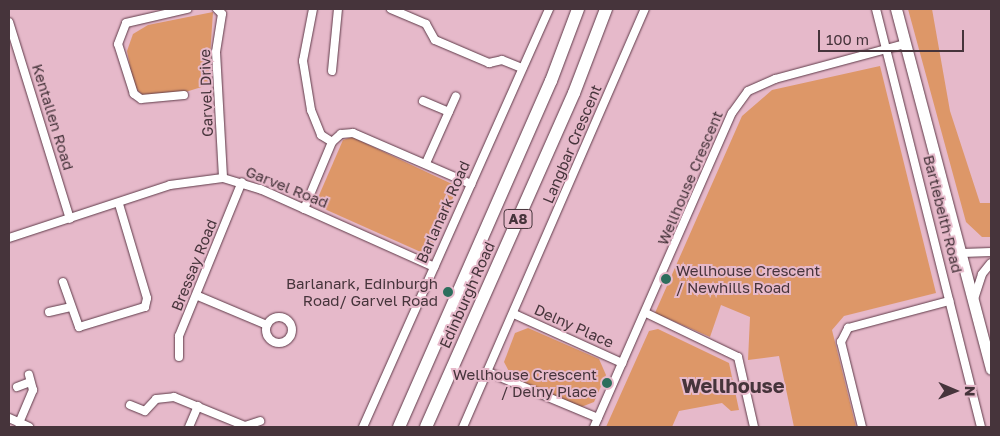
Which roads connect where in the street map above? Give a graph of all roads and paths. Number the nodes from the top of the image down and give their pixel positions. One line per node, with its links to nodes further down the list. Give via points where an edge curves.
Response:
1 (187, 9): 17 (street, Garvel Drive, via 126,23 118,44 134,94 141,99)
2 (217, 9): 23 (street, Garvel Drive, via 222,14 216,52)
3 (313, 9): 21 (street, via 303,61 311,110 321,135)
4 (338, 9): 16 (street)
5 (391, 9): 15 (street, via 426,24 435,40 489,63 502,60)
6 (549, 9): 15 (street, Barlanark Road)
7 (578, 9): 58 (main road, Edinburgh Road / A8, via 551,81)
8 (606, 9): 59 (main road, Edinburgh Road / A8, via 574,93)
9 (645, 9): 41 (street, Langbar Crescent)
10 (876, 9): 14 (street, Bartiebeith Road)
11 (896, 9): 13 (street, Bartiebeith Road)
12 (9, 22): 28 (street, Kentallen Road)
13 (905, 44): 14 (street, Wellhouse Crescent); 31 (street, Bartiebeith Road)
14 (886, 50): 36 (street, Bartiebeith Road); 40 (street, Wellhouse Crescent, via 775,79 748,91 732,113)
15 (522, 68): 25 (street, Barlanark Road)
16 (332, 71)
17 (184, 95)
18 (456, 96): 20 (street)
19 (423, 101): 20 (street)
20 (449, 112): 22 (street)
21 (332, 142): 22 (street, via 341,134 353,133); 27 (street)
22 (426, 164): 25 (street)
23 (223, 178): 24 (street, Garvel Road); 26 (street, Garvel Road, via 170,185)
24 (242, 182): 27 (street, Garvel Road); 35 (street, Bressay Road)
25 (471, 184): 33 (street, Barlanark Road)
26 (119, 204): 28 (street, Garvel Road); 38 (street, via 147,298 145,307 79,327)
27 (304, 209): 33 (street, Garvel Road)
28 (70, 220): 29 (street, Garvel Road)
29 (9, 238)
30 (991, 252): 31 (street)
31 (962, 253): 37 (street, Bartiebeith Road)
32 (991, 263): 37 (street, via 982,274)
33 (434, 267): 57 (street, Barlanark Road)
34 (63, 282): 38 (street)
35 (198, 296): 42 (street); 43 (street, Bressay Road, via 176,346)
36 (949, 301): 63 (street, via 848,328 841,342); 64 (street, Bartiebeith Road)
37 (974, 302): 45 (street, Bartiebeith Road)
38 (70, 307): 39 (street)
39 (49, 312)
40 (646, 313): 44 (street, Wellhouse Crescent); 62 (street, via 738,357)
41 (514, 314): 44 (street, Delny Place); 46 (street, Langbar Crescent)
42 (267, 325)
43 (179, 357)
44 (622, 363): 51 (street, Wellhouse Crescent)
45 (991, 369)
46 (488, 372): 51 (street); 60 (street, Langbar Crescent)
47 (17, 387): 53 (street, via 29,378 33,390)
48 (130, 405): 49 (street, via 145,411 156,399 174,397)
49 (198, 406): 55 (street); 56 (street)
50 (9, 418): 53 (street)
51 (598, 418): 61 (street, Wellhouse Crescent)
52 (260, 421): 56 (street)
53 (19, 423): 54 (street)
54 (29, 427)
55 (189, 427)
56 (246, 427)
57 (363, 427)
58 (399, 427)
59 (426, 427)
60 (463, 427)
61 (594, 427)
62 (754, 427)
63 (862, 427)
64 (981, 427)

